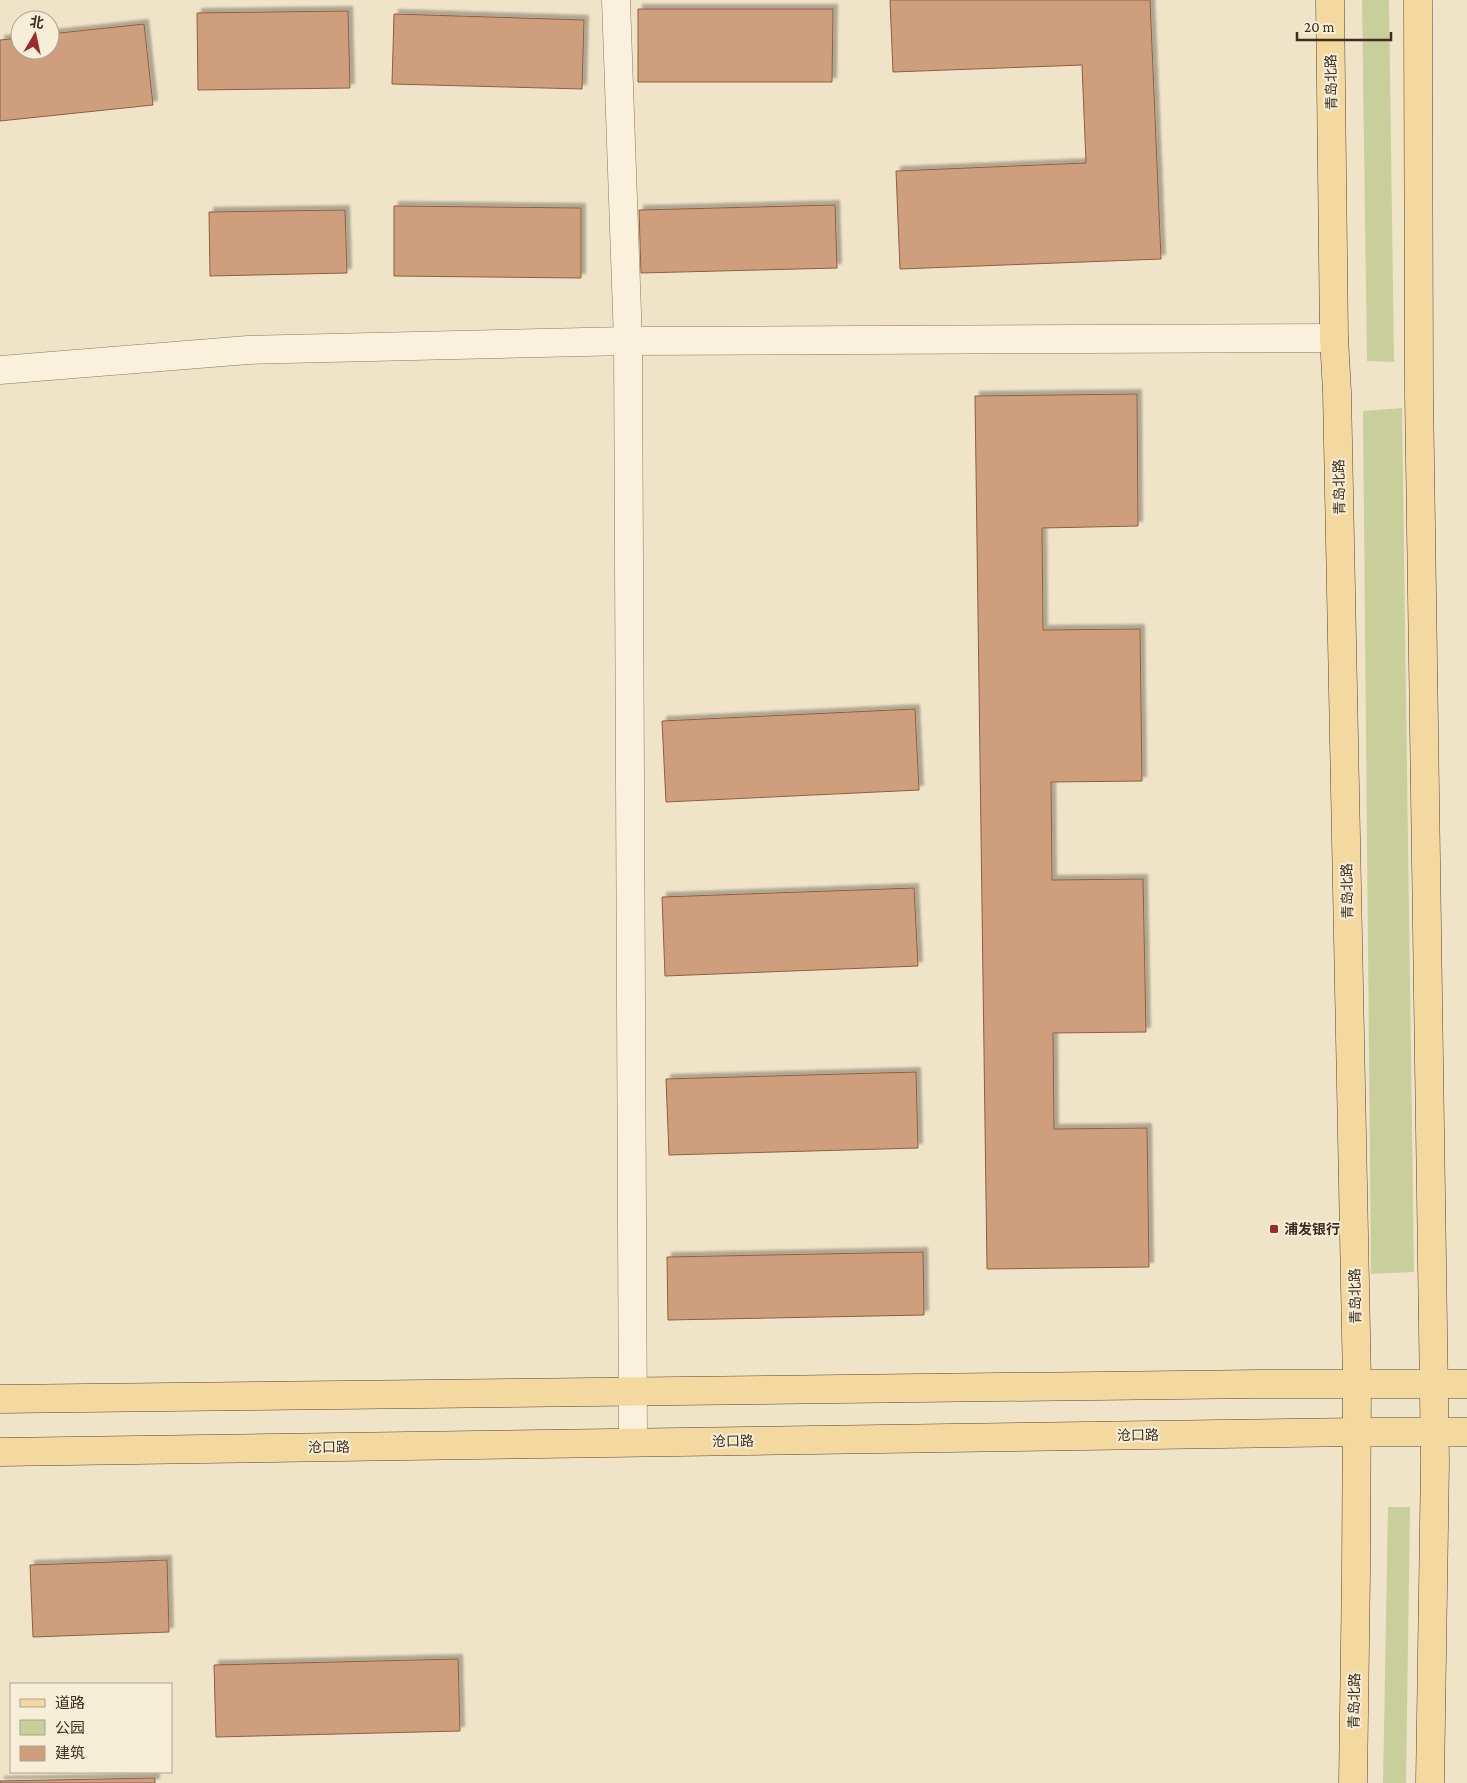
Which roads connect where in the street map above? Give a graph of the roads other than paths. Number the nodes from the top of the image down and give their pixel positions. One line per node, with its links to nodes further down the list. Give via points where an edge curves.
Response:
1 (616, 0): 5 (street)
2 (1330, 0): 4 (main road, 青岛北路)
3 (1418, 0): 8 (main road, via 1419,394)
4 (1334, 338): 5 (street); 7 (main road, 青岛北路)
5 (628, 341): 6 (street, via 248,350); 10 (street)
6 (0, 370)
7 (1357, 1383): 8 (main road); 10 (main road); 12 (main road, 青岛北路)
8 (1434, 1384): 9 (main road); 13 (main road)
9 (1467, 1384)
10 (632, 1392): 11 (main road); 15 (street)
11 (0, 1399)
12 (1357, 1432): 13 (main road, 沧口路); 15 (main road, 沧口路); 17 (main road, 青岛北路)
13 (1434, 1432): 14 (main road, 沧口路); 18 (main road)
14 (1467, 1432)
15 (633, 1442): 16 (main road, 沧口路)
16 (0, 1452)
17 (1352, 1783)
18 (1430, 1783)

